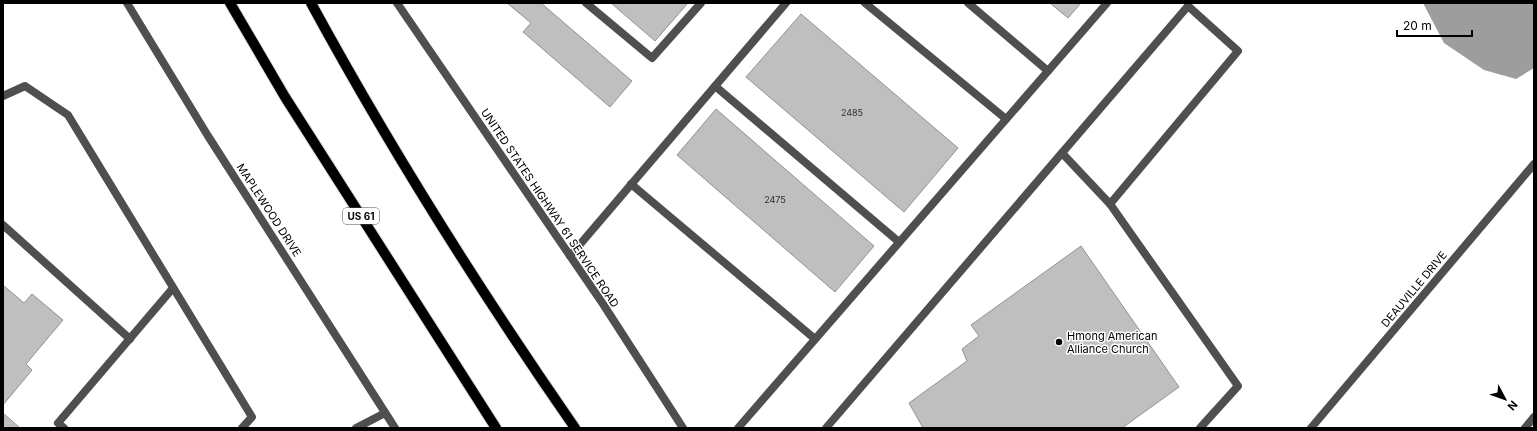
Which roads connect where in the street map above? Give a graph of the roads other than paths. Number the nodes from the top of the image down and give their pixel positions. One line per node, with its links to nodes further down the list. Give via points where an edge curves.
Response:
1 (127, 3): 25 (street, MAPLEWOOD DRIVE, via 208,136)
2 (230, 3): 31 (main road, US 61, via 286,97)
3 (311, 3): 32 (main road, via 426,201 513,338)
4 (397, 3): 21 (street, UNITED STATES HIGHWAY 61 SERVICE ROAD)
5 (586, 3): 6 (street, via 652,58)
6 (702, 3)
7 (786, 3): 12 (street)
8 (865, 3): 14 (street)
9 (968, 3): 11 (street)
10 (1107, 3): 11 (street)
11 (1048, 71): 14 (street)
12 (715, 86): 17 (street); 20 (street)
13 (3, 96): 22 (street, via 25,86 68,115)
14 (1006, 119): 20 (street)
15 (1062, 153): 18 (street); 18 (street, via 1188,6 1238,51); 35 (street)
16 (1534, 164): 37 (street, DEAUVILLE DRIVE)
17 (631, 184): 21 (street); 24 (street)
18 (1110, 204): 36 (street, via 1238,386)
19 (3, 225): 23 (street)
20 (900, 242): 24 (street)
21 (570, 256): 33 (street, UNITED STATES HIGHWAY 61 SERVICE ROAD)
22 (173, 288): 23 (street); 28 (street, via 252,417)
23 (130, 339): 27 (street, via 58,423)
24 (815, 339): 34 (street)
25 (385, 413): 29 (street); 30 (street, MAPLEWOOD DRIVE)
26 (1534, 417): 38 (street)
27 (64, 428)
28 (242, 428)
29 (356, 428)
30 (395, 428)
31 (496, 428)
32 (575, 428)
33 (683, 428)
34 (738, 428)
35 (826, 428)
36 (1200, 428)
37 (1311, 428)
38 (1525, 428)

